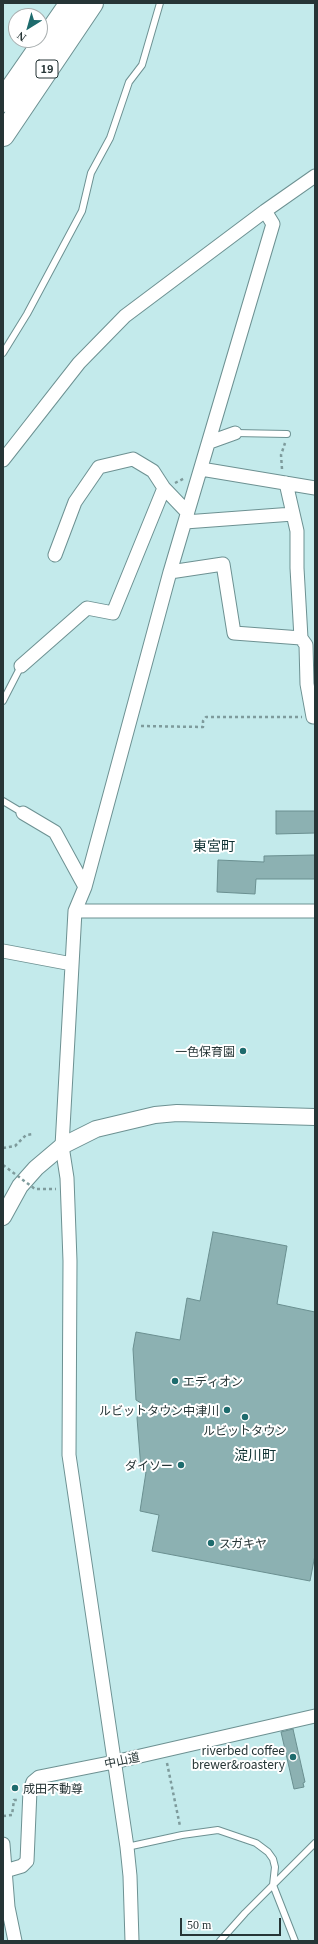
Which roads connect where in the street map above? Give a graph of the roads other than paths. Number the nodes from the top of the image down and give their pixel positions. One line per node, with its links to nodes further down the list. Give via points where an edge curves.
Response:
1 (71, 3): 4 (highway, 19)
2 (92, 3): 5 (highway, 19)
3 (160, 3): 8 (lane, via 142,65 129,82 110,138 91,173 82,211 27,314)
4 (3, 101)
5 (3, 134)
6 (315, 176): 7 (street)
7 (265, 211): 11 (street, via 273,224); 12 (street, via 125,316 79,363)
8 (3, 353)
9 (236, 433): 10 (lane); 11 (street)
10 (286, 434)
11 (210, 442): 13 (street)
12 (3, 460)
13 (201, 468): 14 (street); 18 (street)
14 (284, 483): 16 (street); 17 (street)
15 (164, 488): 18 (street); 19 (street, via 153,472 133,459 99,467 75,502); 22 (street, via 113,613 87,608)
16 (315, 488)
17 (293, 514): 18 (street); 21 (street, via 297,530)
18 (186, 517): 20 (street)
19 (55, 555)
20 (170, 572): 21 (street, via 223,564 234,633); 28 (street)
21 (301, 638): 24 (street, via 306,645 307,684)
22 (21, 666): 23 (lane)
23 (3, 701)
24 (313, 701): 25 (street)
25 (313, 717)
26 (3, 801): 27 (lane)
27 (23, 813): 28 (street, via 55,832)
28 (85, 887): 29 (street)
29 (75, 911): 30 (street); 32 (street)
30 (315, 911)
31 (3, 951): 32 (street)
32 (72, 964): 34 (street)
33 (315, 1117): 34 (street, via 177,1113 155,1115 96,1129)
34 (62, 1146): 35 (street, via 20,1186); 37 (street, via 67,1178 70,1262 69,1455)
35 (3, 1218)
36 (315, 1716): 37 (street, 中山道)
37 (114, 1762): 40 (street); 41 (street, 中山道, via 39,1777 33,1782 28,1814 28,1861 22,1866)
38 (315, 1843): 42 (lane)
39 (3, 1844): 41 (street)
40 (127, 1846): 42 (lane, via 218,1830 256,1843 268,1852 273,1859); 44 (street)
41 (5, 1871): 43 (street)
42 (273, 1886): 45 (lane); 46 (lane)
43 (15, 1941)
44 (132, 1941)
45 (220, 1941)
46 (295, 1941)

